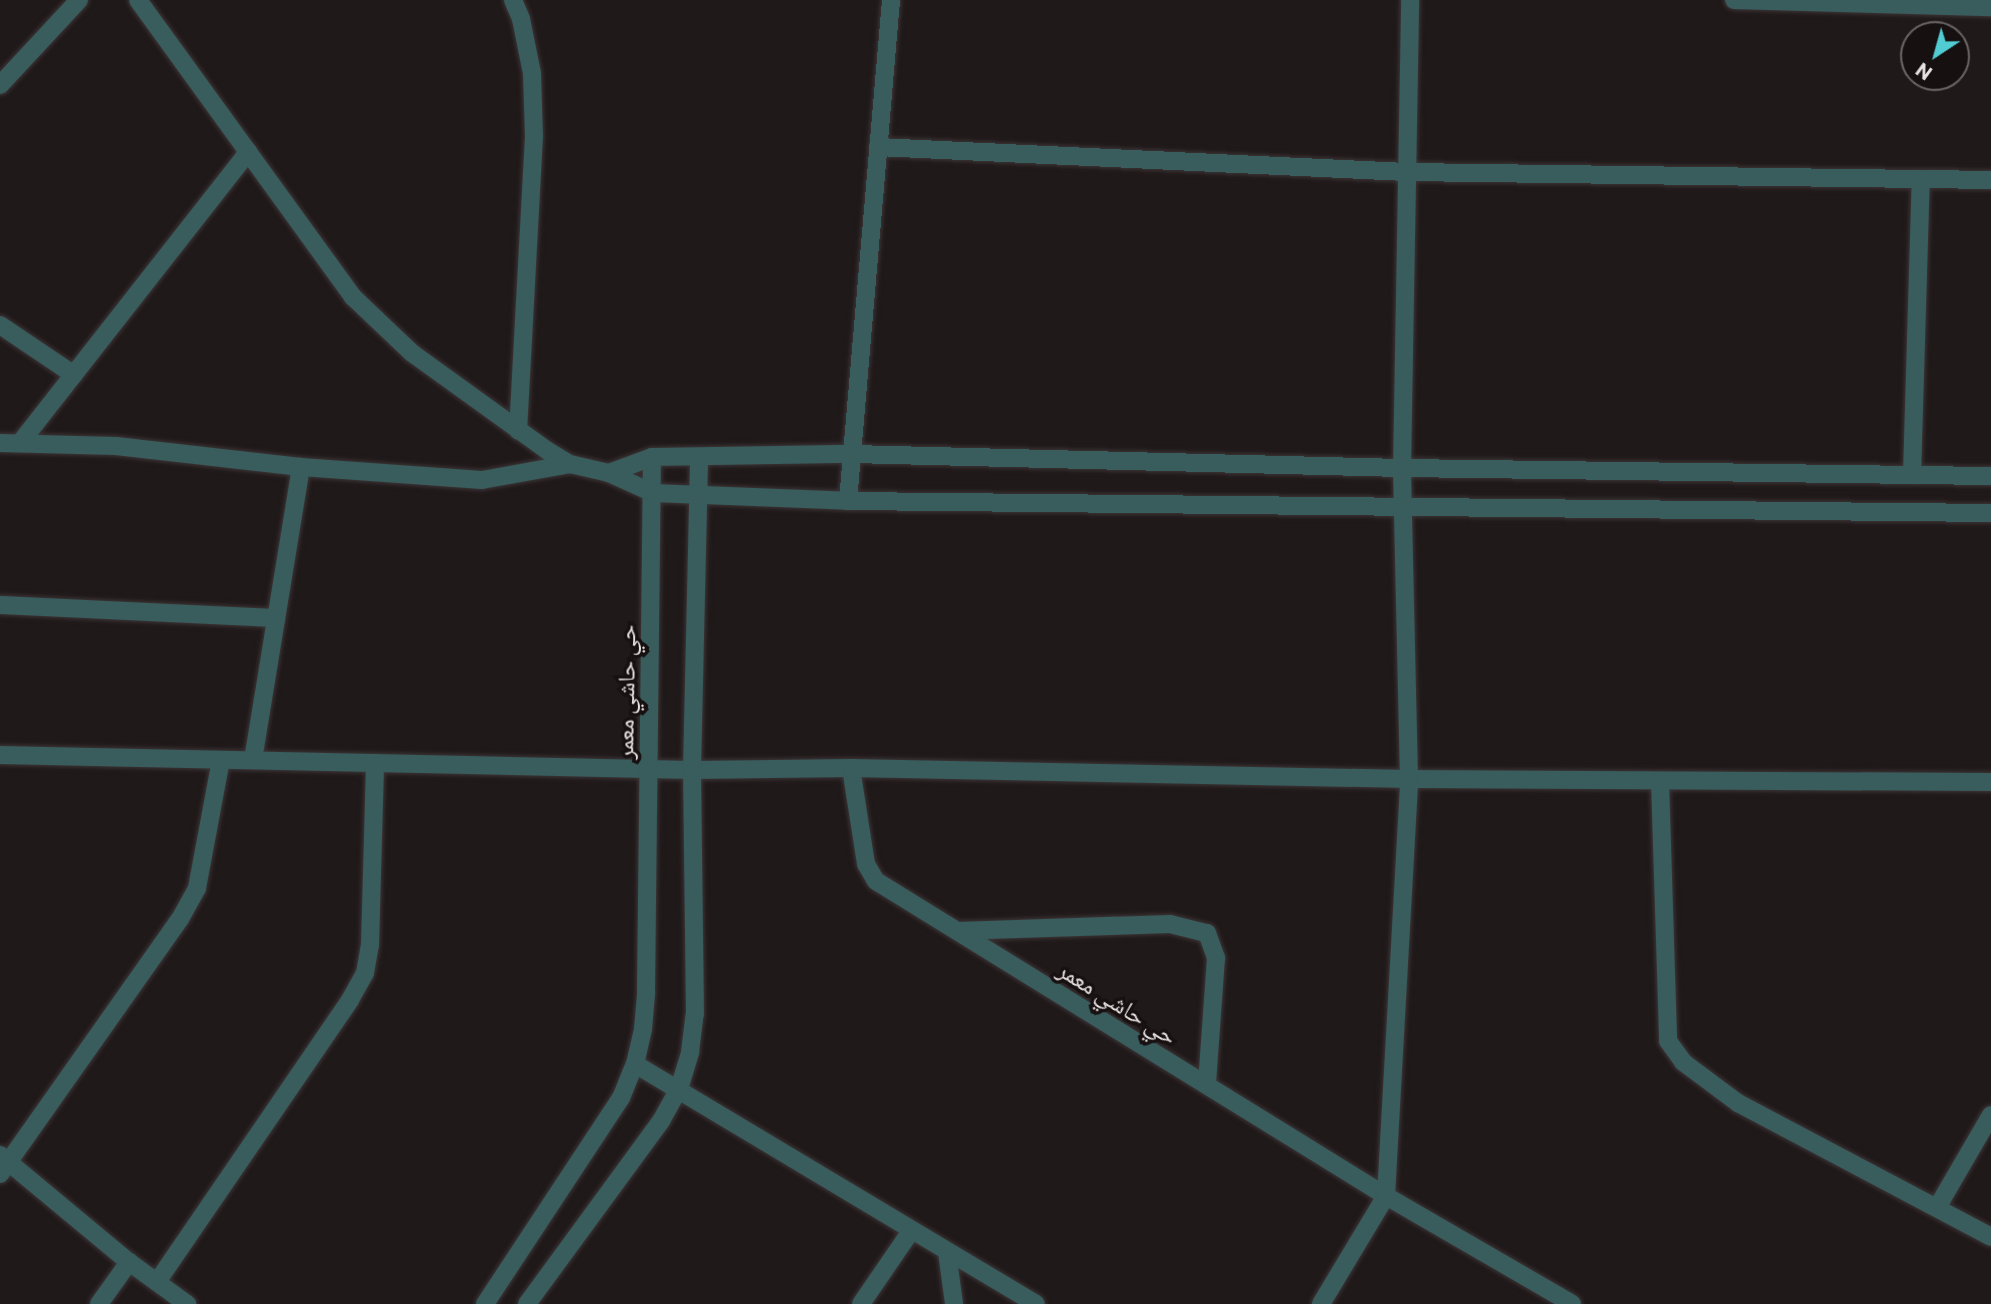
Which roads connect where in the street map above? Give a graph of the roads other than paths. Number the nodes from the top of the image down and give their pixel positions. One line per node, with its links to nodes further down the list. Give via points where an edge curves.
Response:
1 (79, 0): 9 (street)
2 (138, 0): 11 (street)
3 (513, 0): 17 (street, via 532,73 534,136)
4 (891, 0): 10 (street)
5 (1410, 0): 12 (street)
6 (1734, 0): 7 (street)
7 (1910, 2): 8 (street)
8 (1991, 7)
9 (0, 85)
10 (878, 147): 12 (street); 20 (street)
11 (248, 152): 16 (street); 17 (street, via 353,297 412,353)
12 (1407, 172): 13 (street); 25 (street)
13 (1921, 179): 14 (street); 27 (street)
14 (1991, 180)
15 (0, 325): 16 (street)
16 (74, 375): 19 (street)
17 (518, 430): 23 (street)
18 (0, 443): 19 (street)
19 (20, 443): 24 (street, via 116,446)
20 (852, 454): 22 (street); 25 (street); 31 (street)
21 (652, 457): 22 (street); 26 (street); 29 (street, حي حاشي معمر)
22 (699, 457): 30 (street)
23 (570, 464): 24 (street, via 482,480); 26 (street)
24 (301, 467): 35 (street)
25 (1402, 468): 27 (street); 32 (street)
26 (609, 473): 29 (street)
27 (1912, 475): 28 (street)
28 (1991, 476)
29 (653, 493): 30 (street); 41 (street, حي حاشي معمر)
30 (698, 494): 31 (street); 42 (street)
31 (848, 501): 32 (street)
32 (1402, 507): 33 (street); 43 (street)
33 (1991, 513)
34 (0, 605): 35 (street)
35 (276, 618): 38 (street)
36 (0, 755): 37 (street)
37 (220, 760): 38 (street); 51 (street, via 197,888 180,919)
38 (253, 760): 39 (street)
39 (375, 763): 41 (street); 58 (street, via 370,945 365,973)
40 (851, 768): 42 (street); 43 (street); 46 (street, حي حاشي معمر, via 866,864 876,881)
41 (648, 769): 42 (street); 47 (street, حي حاشي معمر, via 646,991)
42 (692, 770): 49 (street, via 695,1014)
43 (1409, 779): 44 (street); 52 (street)
44 (1661, 780): 45 (street); 53 (street, via 1668,1041 1683,1062 1738,1102)
45 (1991, 782)
46 (957, 931): 48 (street, حي حاشي معمر); 48 (street, via 1170,924 1207,933 1216,958)
47 (635, 1064): 49 (street); 61 (street, حي حاشي معمر, via 621,1098)
48 (1207, 1085): 52 (street, حي حاشي معمر)
49 (679, 1089): 54 (street); 62 (street, via 661,1121)
50 (1991, 1115): 53 (street)
51 (3, 1163): 57 (street)
52 (1386, 1196): 66 (street); 67 (street, حي حاشي معمر)
53 (1938, 1206): 55 (street)
54 (911, 1231): 56 (street); 63 (street)
55 (1991, 1237)
56 (947, 1252): 64 (street); 65 (street)
57 (129, 1262): 58 (street); 59 (street)
58 (157, 1282): 60 (street)
59 (99, 1304)
60 (187, 1304)
61 (485, 1304)
62 (527, 1304)
63 (861, 1304)
64 (954, 1304)
65 (1035, 1304)
66 (1321, 1304)
67 (1572, 1304)

